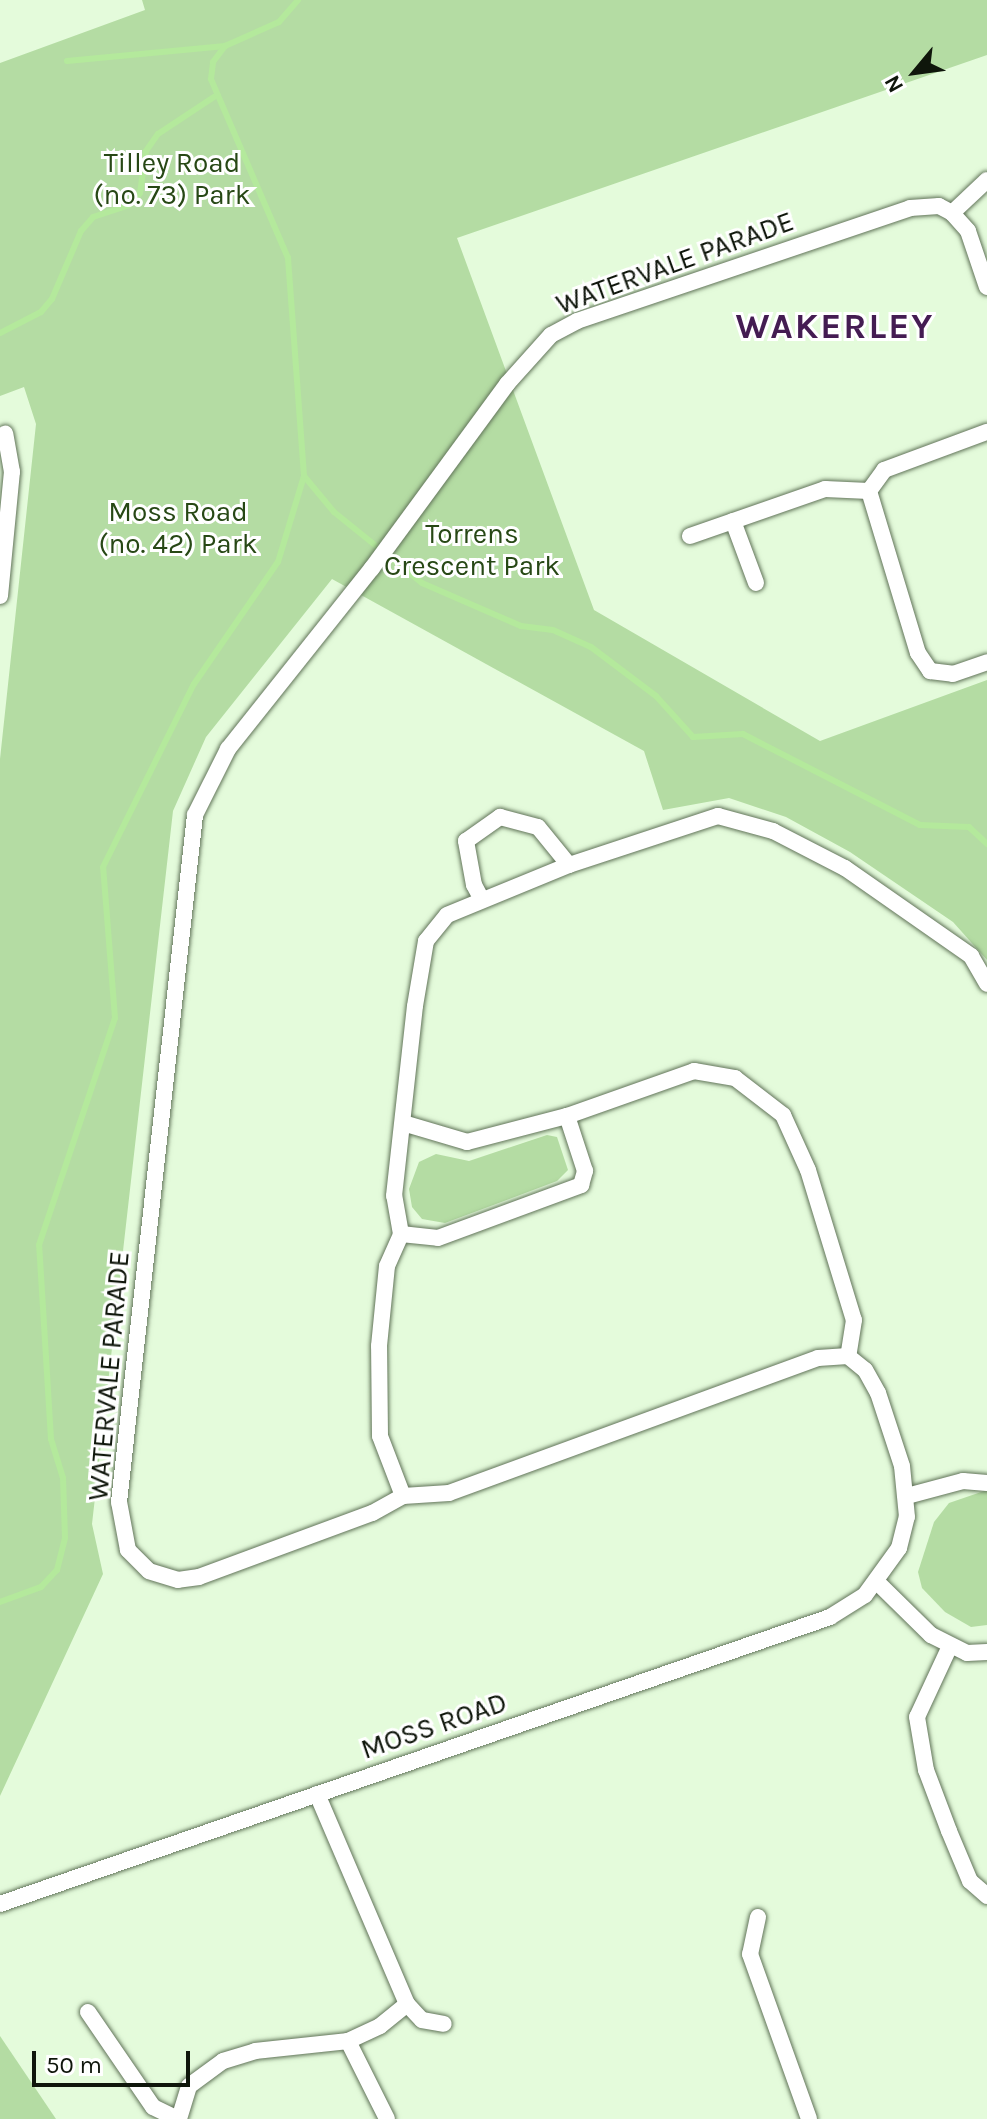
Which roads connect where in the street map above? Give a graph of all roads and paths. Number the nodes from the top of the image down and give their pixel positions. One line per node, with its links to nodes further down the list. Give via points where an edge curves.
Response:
1 (987, 180): 2 (street)
2 (952, 213): 3 (street, via 968,231); 20 (street, WATERVALE PARADE, via 939,206 910,208 577,321 551,335 507,384 228,749 195,815 119,1502 128,1550 149,1571 178,1580 372,1513)
3 (987, 287)
4 (987, 432): 6 (street, via 884,470)
5 (5, 434): 10 (street, via 12,472)
6 (869, 491): 7 (street, via 825,489); 11 (street, via 918,653 930,671 953,674)
7 (733, 521): 8 (street); 9 (street)
8 (690, 536)
9 (756, 583)
10 (0, 596)
11 (987, 662)
12 (569, 865): 13 (street); 13 (street, via 538,827 500,817 466,841); 14 (street, via 718,816 773,831 845,868 943,934 971,956)
13 (481, 898): 16 (street, via 447,915 426,941)
14 (987, 984)
15 (567, 1116): 16 (street, via 467,1142); 17 (street, via 585,1171 581,1185 438,1238); 18 (street, via 694,1071 735,1078 783,1115 808,1170 845,1281 854,1320)
16 (403, 1123): 17 (street, via 394,1196)
17 (401, 1234): 20 (street, via 387,1266 380,1436)
18 (848, 1356): 20 (street, WATERVALE PARADE, via 818,1358 449,1493); 21 (street, via 865,1370 878,1393)
19 (987, 1483): 21 (street, via 963,1481)
20 (403, 1496)
21 (907, 1496): 22 (street, via 899,1548)
22 (877, 1582): 23 (street, via 931,1635); 25 (street, MOSS ROAD, via 830,1617)
23 (950, 1646): 24 (street, via 967,1653); 26 (street, via 917,1717 926,1770 949,1831 970,1881)
24 (987, 1652)
25 (317, 1794): 27 (street, MOSS ROAD); 29 (street)
26 (987, 1896)
27 (0, 1904)
28 (758, 1917): 35 (street, via 750,1954)
29 (407, 2004): 31 (street, via 422,2020); 32 (street, via 380,2026)
30 (88, 2012): 33 (street, via 153,2107)
31 (444, 2024)
32 (348, 2041): 33 (street, via 255,2051 223,2061 189,2086); 34 (street)
33 (178, 2119)
34 (387, 2119)
35 (809, 2119)

